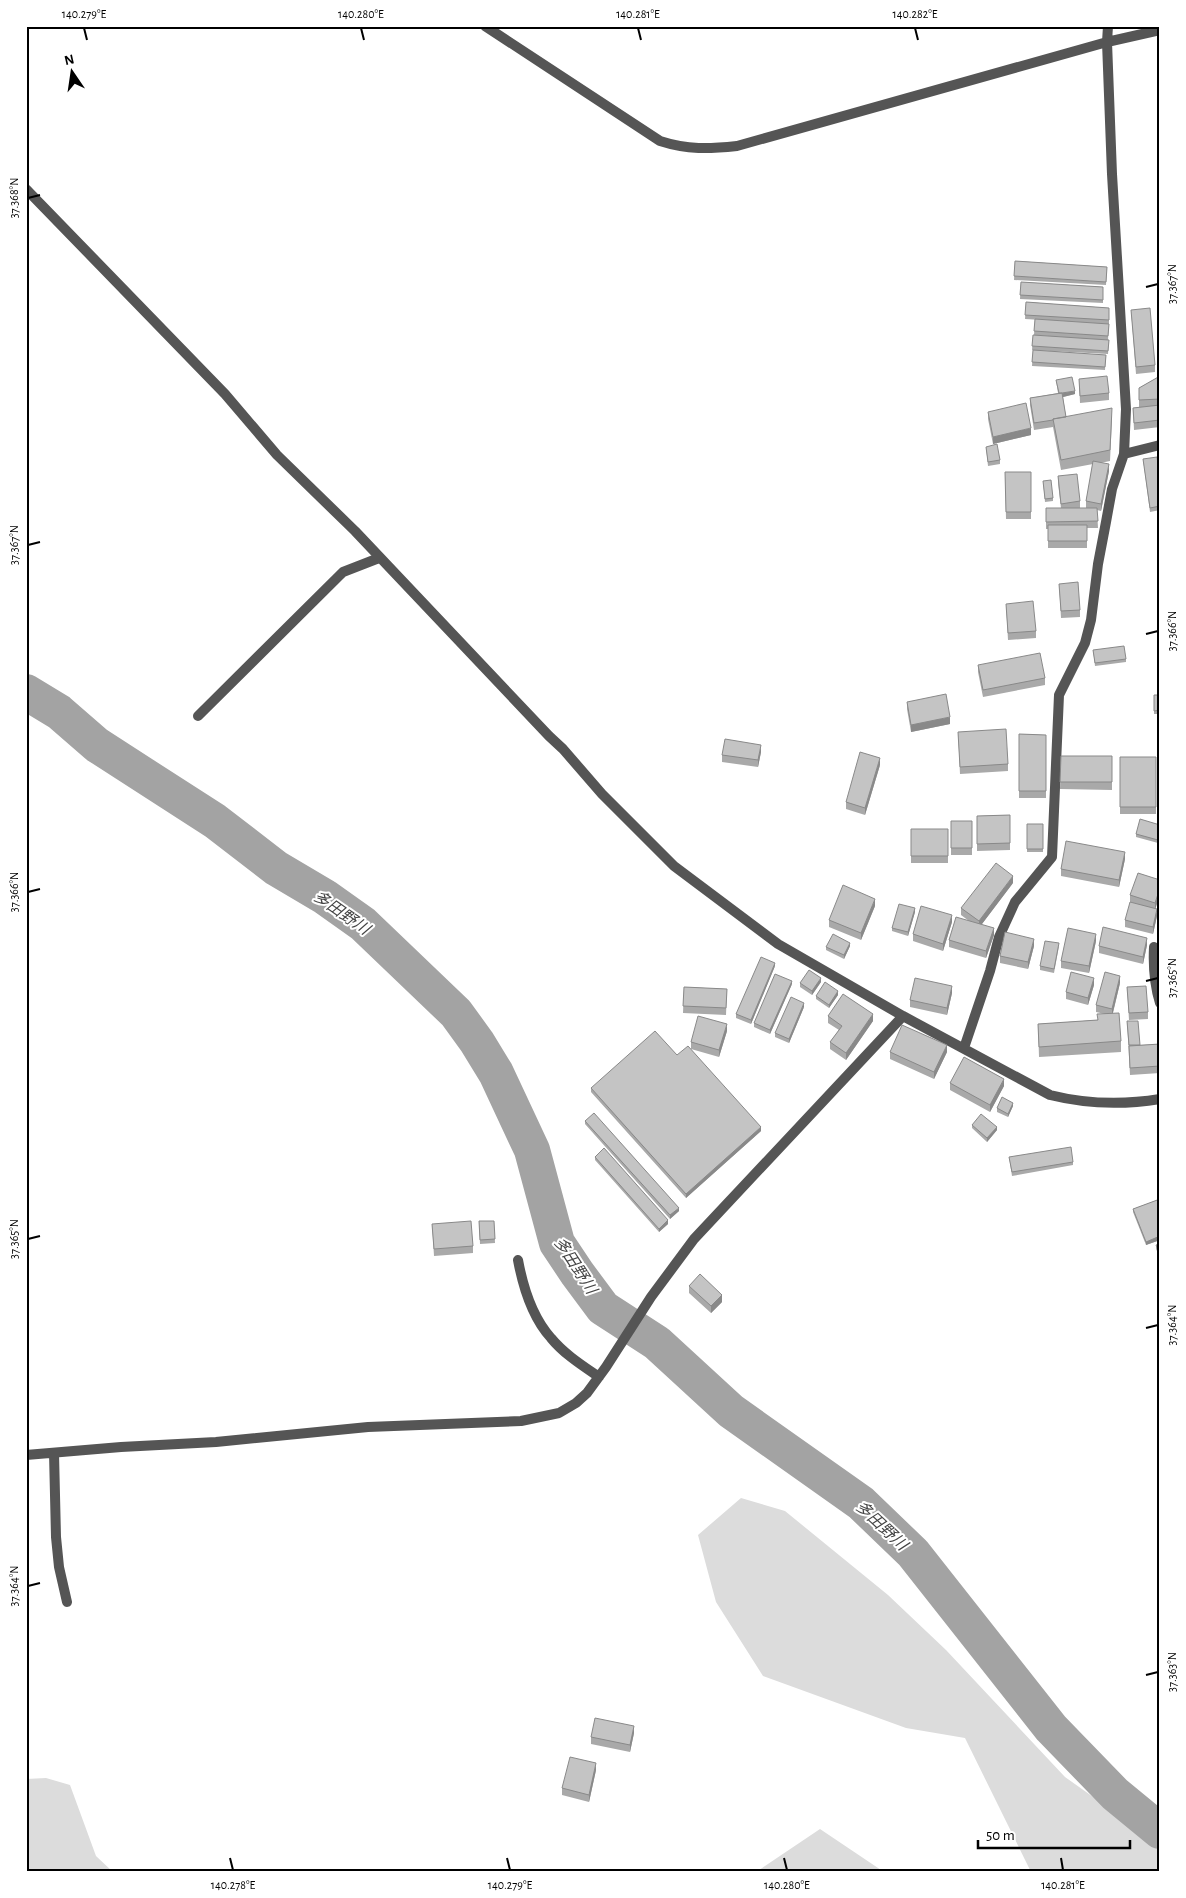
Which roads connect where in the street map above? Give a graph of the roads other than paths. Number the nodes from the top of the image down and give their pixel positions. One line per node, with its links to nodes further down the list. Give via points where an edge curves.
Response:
1 (484, 26): 4 (street, via 660,141 699,149 737,146)
2 (1108, 26): 4 (street)
3 (1160, 30): 4 (street)
4 (1107, 42): 7 (street, via 1126,410)
5 (26, 189): 8 (street, via 225,394 277,455)
6 (1160, 445): 7 (street)
7 (1124, 454): 13 (street, via 1112,488 1092,620 1085,643 1059,694 1052,857 1015,902 999,937)
8 (379, 558): 9 (street, via 343,572); 12 (street, via 674,866 778,944)
9 (198, 716)
10 (1154, 947): 11 (street, via 1155,987)
11 (1160, 1003)
12 (903, 1016): 13 (street); 16 (street, via 694,1240 651,1297)
13 (964, 1048): 14 (street, via 1050,1095 1065,1099 1117,1103)
14 (1160, 1099)
15 (518, 1260): 16 (street, via 522,1283 551,1338)
16 (599, 1376): 17 (street, via 587,1393 559,1413 521,1421 368,1427 216,1442)
17 (54, 1452): 18 (street); 19 (street, via 56,1537)
18 (26, 1455)
19 (67, 1602)

